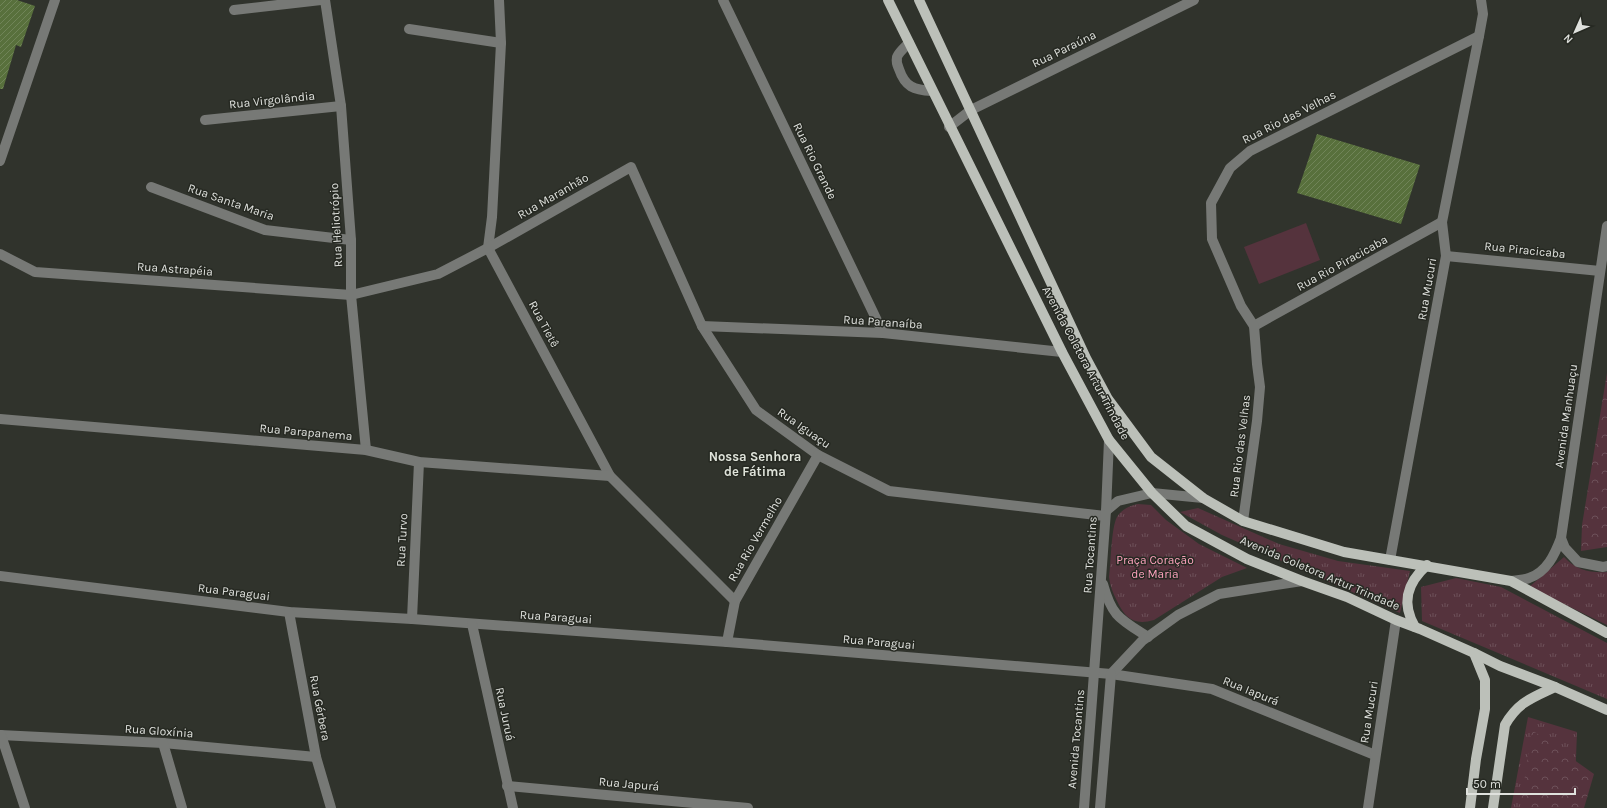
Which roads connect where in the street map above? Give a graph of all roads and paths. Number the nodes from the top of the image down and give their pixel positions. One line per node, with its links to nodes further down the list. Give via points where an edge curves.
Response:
1 (55, 0): 20 (street)
2 (321, 0): 10 (street)
3 (325, 0): 16 (street, Rua Heliotrópio)
4 (499, 0): 13 (street)
5 (723, 0): 33 (street, Rua Rio Grande)
6 (888, 0): 14 (main road, Avenida Coletora Artur Trindade)
7 (919, 0): 17 (main road, Avenida Coletora Artur Trindade)
8 (1194, 0): 17 (street, Rua Paraúna)
9 (1481, 0): 12 (street, Rua Mucuri, via 1483,14)
10 (234, 10)
11 (409, 29): 13 (street)
12 (1479, 36): 23 (street, Rua Mucuri); 32 (street, Rua Rio das Velhas, via 1250,151 1230,168 1211,203 1212,239 1240,306)
13 (500, 43): 26 (street, via 492,217)
14 (909, 43): 15 (main road, Avenida Coletora Artur Trindade); 15 (street, via 897,56 896,62 901,76 907,85)
15 (932, 91): 19 (main road, Avenida Coletora Artur Trindade)
16 (341, 106): 18 (street, Rua Virgolândia); 25 (street, Rua Heliotrópio)
17 (971, 110): 19 (street, Rua Paraúna); 42 (main road, Avenida Coletora Artur Trindade, via 1086,358 1108,399 1151,457)
18 (205, 120)
19 (949, 126): 34 (main road, Avenida Coletora Artur Trindade)
20 (0, 161)
21 (631, 167): 26 (street, Rua Maranhão); 31 (street, Rua Iguaçu)
22 (151, 187): 25 (street, Rua Santa Maria, via 264,230)
23 (1442, 222): 28 (street, Rua Mucuri); 32 (street, Rua Rio Piracicaba)
24 (1607, 226): 29 (street, Avenida Manhuaçu)
25 (351, 240): 30 (street, Rua Heliotrópio)
26 (488, 248): 30 (street, Rua Maranhão, via 438,274); 40 (street, Rua Tietê)
27 (0, 254): 30 (street, Rua Astrapéia, via 35,272)
28 (1446, 256): 29 (street, Rua Piracicaba); 46 (street, Rua Mucuri)
29 (1600, 271): 45 (street, Avenida Manhuaçu)
30 (351, 295): 37 (street, Rua Heliotrópio)
31 (702, 326): 33 (street, Rua Paranaíba); 38 (street, Rua Iguaçu, via 756,410)
32 (1254, 326): 44 (street, Rua Rio das Velhas, via 1260,388)
33 (883, 333): 34 (street, Rua Paranaíba)
34 (1062, 352): 36 (main road, Avenida Coletora Artur Trindade)
35 (0, 419): 37 (street, Rua Parapanema)
36 (1109, 440): 41 (main road, Avenida Coletora Artur Trindade); 43 (street, Rua Tocantins)
37 (366, 450): 39 (street, Rua Parapanema)
38 (818, 455): 43 (street, Rua Iguaçu, via 889,491); 53 (street, Rua Rio Vermelho)
39 (419, 462): 40 (street, Rua Parapanema); 55 (street, Rua Turvo)
40 (610, 476): 53 (street, Rua Tietê)
41 (1152, 493): 42 (street); 43 (street, via 1118,501); 51 (main road, Avenida Coletora Artur Trindade, via 1186,526 1247,559)
42 (1203, 498): 44 (main road, Avenida Coletora Artur Trindade)
43 (1106, 514): 50 (street, Rua Tocantins)
44 (1243, 521): 46 (main road, Avenida Coletora Artur Trindade, via 1344,552)
45 (1561, 538): 48 (street, via 1565,548 1578,562); 52 (street, Avenida Manhuaçu, via 1551,561 1542,571 1529,578)
46 (1390, 560): 47 (main road, Avenida Coletora Artur Trindade)
47 (1427, 565): 52 (main road, Avenida Coletora Artur Trindade); 58 (main road, via 1418,573 1409,591 1406,607)
48 (1607, 566)
49 (0, 576): 54 (street, Rua Paraguai)
50 (1102, 580): 60 (street, via 1111,608 1118,618); 63 (street, Rua Tocantins)
51 (1302, 581): 56 (main road, Avenida Coletora Artur Trindade, via 1347,597); 60 (street, via 1219,594 1178,615)
52 (1511, 581): 59 (main road, Avenida Coletora Artur Trindade)
53 (735, 601): 61 (street, Rua Rio Vermelho)
54 (289, 612): 55 (street, Rua Paraguai); 70 (street, Rua Gérbera)
55 (412, 619): 57 (street, Rua Paraguai)
56 (1396, 620): 58 (main road, Avenida Coletora Artur Trindade); 69 (street, Rua Mucuri)
57 (472, 624): 61 (street, Rua Paraguai); 71 (street, Rua Juruá)
58 (1415, 627): 62 (main road, Avenida Coletora Artur Trindade)
59 (1607, 633)
60 (1148, 636): 64 (street)
61 (727, 642): 63 (street, Rua Paraguai)
62 (1474, 653): 65 (main road, Avenida Coletora Artur Trindade); 80 (main road, via 1485,680 1485,708)
63 (1095, 673): 64 (street, Rua Paraguai); 77 (street, Avenida Tocantins)
64 (1112, 674): 69 (street, Rua Iapurá, via 1212,689); 78 (street)
65 (1555, 687): 66 (main road, Avenida Coletora Artur Trindade); 81 (main road, via 1522,703 1505,725)
66 (1607, 710)
67 (1, 735): 68 (street, Rua Gloxínia); 72 (street)
68 (162, 743): 70 (street, Rua Gloxínia); 73 (street)
69 (1375, 755): 79 (street, Rua Mucuri)
70 (316, 757): 74 (street, Rua Gérbera)
71 (507, 786): 75 (street, Rua Juruá); 76 (street, Rua Japurá)
72 (25, 808)
73 (182, 808)
74 (330, 808)
75 (513, 808)
76 (748, 808)
77 (1084, 808)
78 (1100, 808)
79 (1368, 808)
80 (1470, 808)
81 (1493, 808)

